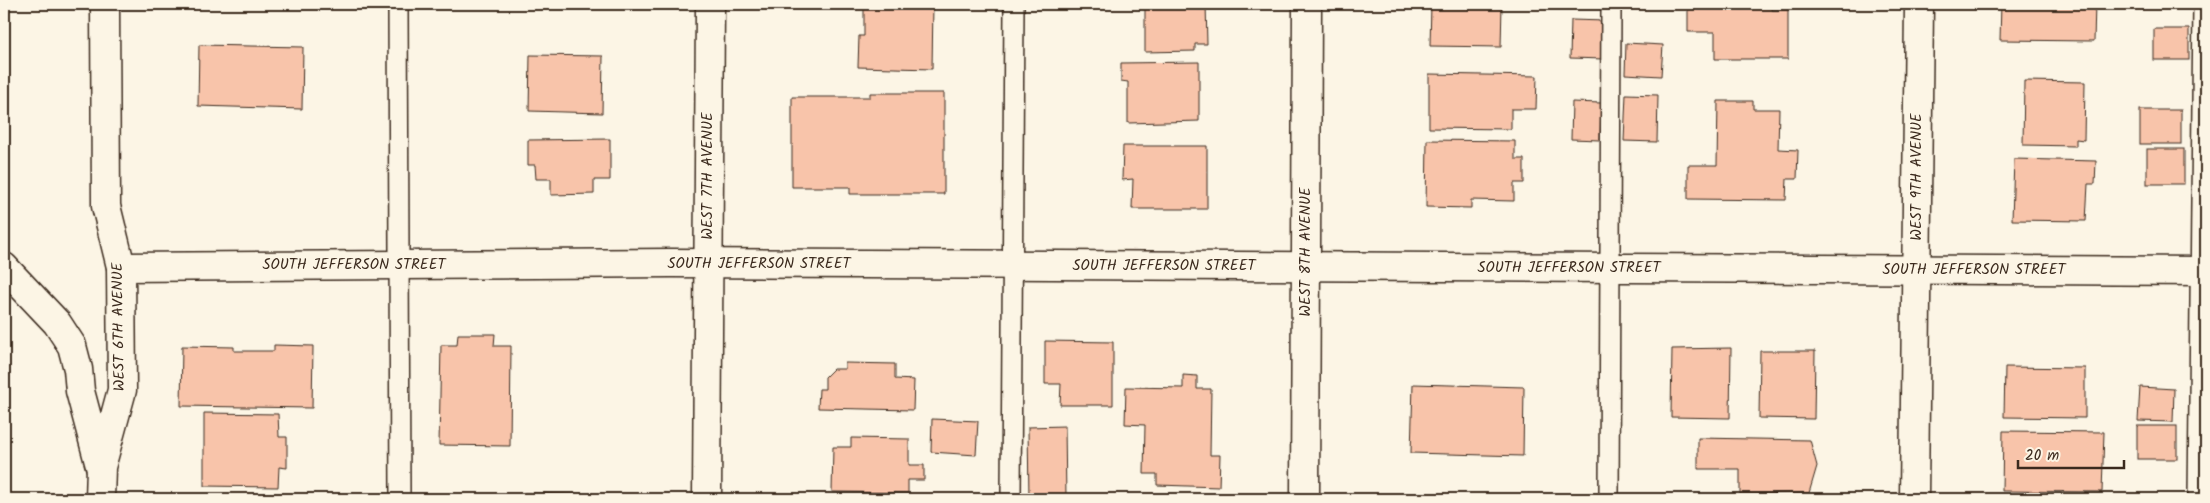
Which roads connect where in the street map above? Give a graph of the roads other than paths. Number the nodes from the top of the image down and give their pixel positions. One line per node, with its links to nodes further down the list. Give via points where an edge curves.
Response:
1 (105, 4): 13 (street, WEST 6TH AVENUE, via 106,206)
2 (398, 4): 10 (lane)
3 (710, 4): 9 (street, WEST 7TH AVENUE)
4 (1014, 4): 11 (lane)
5 (1307, 4): 14 (street, WEST 8TH AVENUE)
6 (1611, 4): 15 (lane)
7 (1919, 4): 16 (street, WEST 9TH AVENUE)
8 (2203, 4): 17 (lane)
9 (708, 263): 10 (street, SOUTH JEFFERSON STREET); 11 (street, SOUTH JEFFERSON STREET); 21 (street, WEST 7TH AVENUE)
10 (400, 265): 13 (street, SOUTH JEFFERSON STREET); 20 (lane)
11 (1013, 265): 14 (street, SOUTH JEFFERSON STREET); 22 (lane)
12 (4, 267): 18 (street, via 57,323 72,346 80,391)
13 (121, 267): 18 (street, WEST 6TH AVENUE, via 122,390)
14 (1305, 267): 15 (street, SOUTH JEFFERSON STREET); 23 (street, WEST 8TH AVENUE)
15 (1609, 268): 16 (street, SOUTH JEFFERSON STREET); 24 (lane)
16 (1916, 270): 17 (street, SOUTH JEFFERSON STREET); 25 (street, WEST 9TH AVENUE)
17 (2203, 270): 26 (lane)
18 (101, 467): 19 (street, WEST 6TH AVENUE)
19 (100, 499)
20 (400, 499)
21 (707, 499)
22 (1011, 499)
23 (1305, 499)
24 (1608, 499)
25 (1914, 499)
26 (2198, 499)

